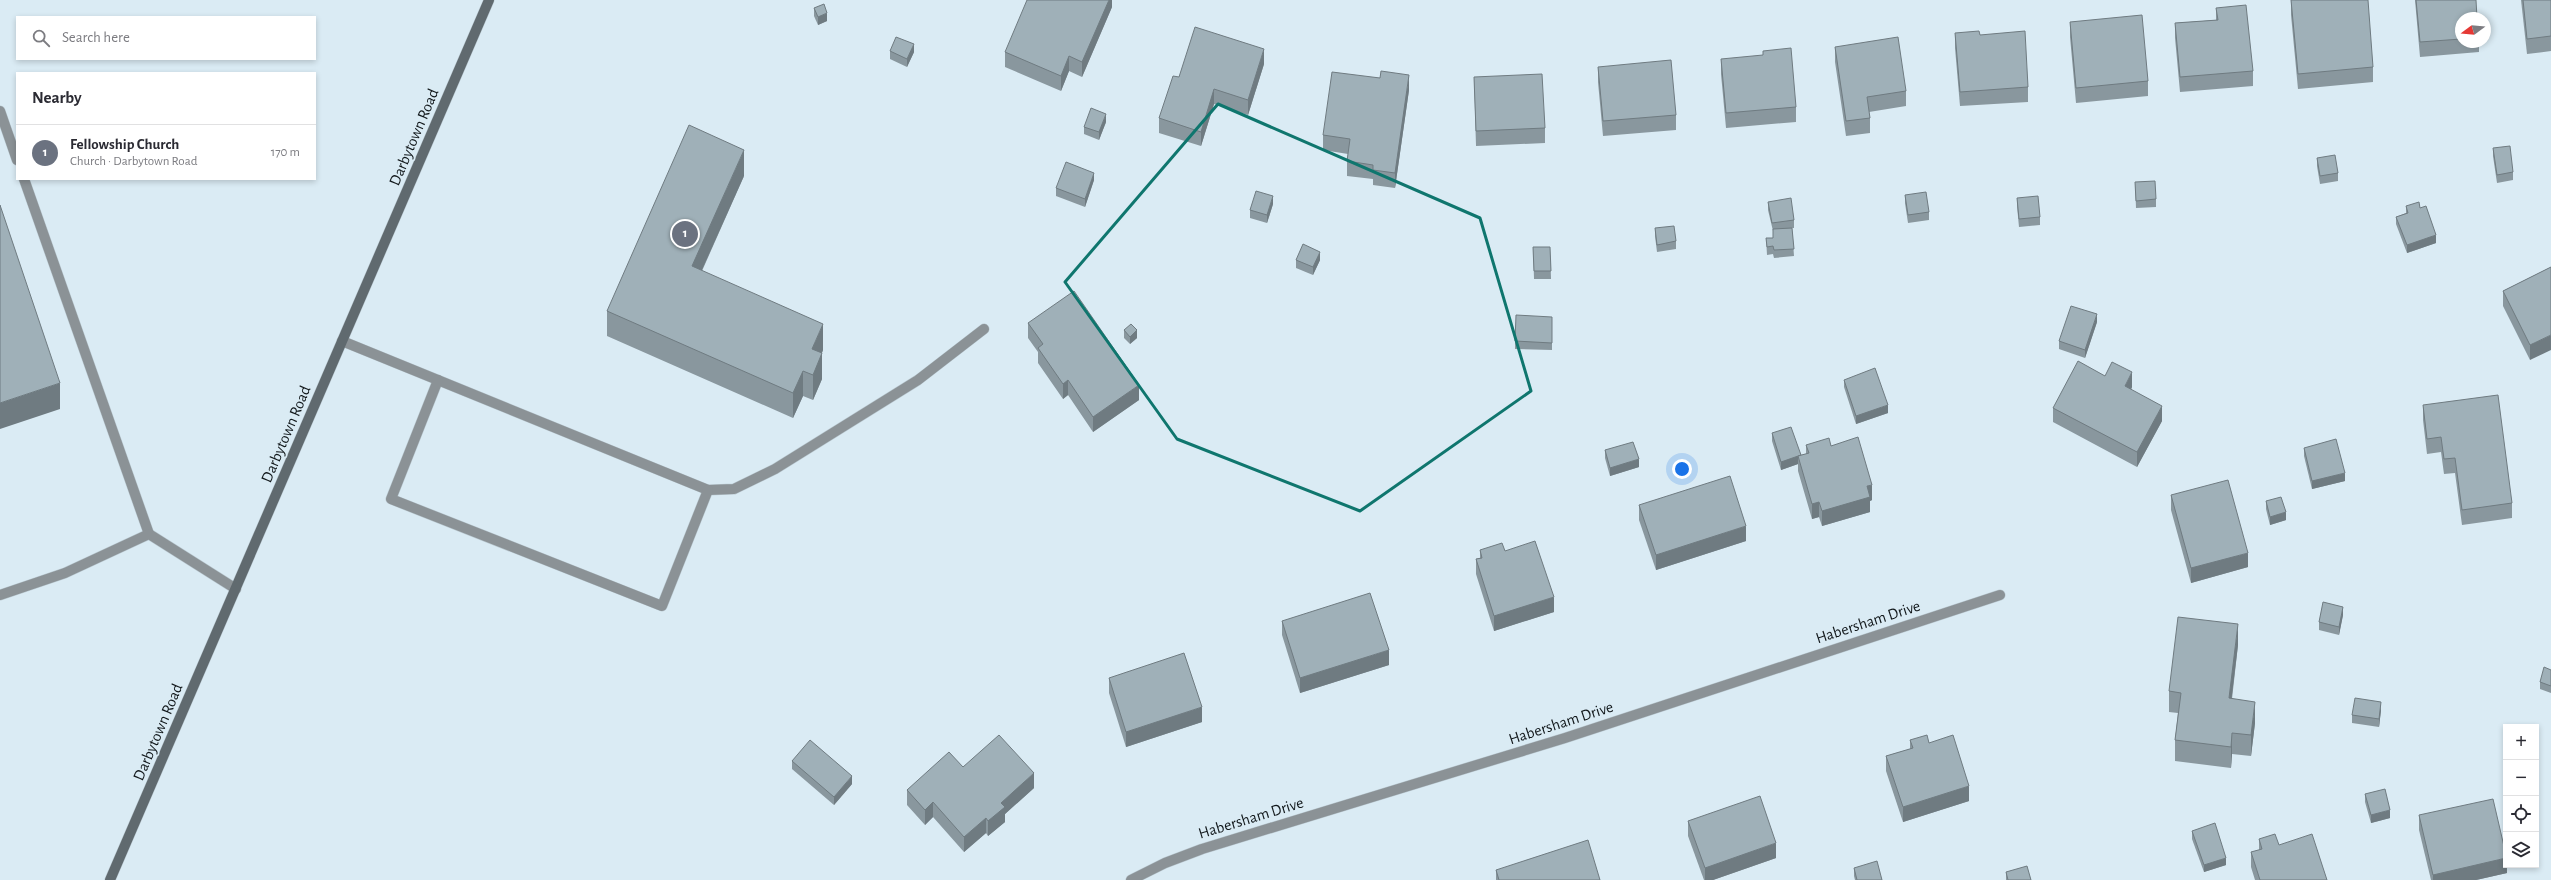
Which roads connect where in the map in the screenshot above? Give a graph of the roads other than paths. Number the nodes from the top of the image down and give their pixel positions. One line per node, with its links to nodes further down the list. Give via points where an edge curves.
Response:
1 (489, 0): 6 (main road, Darbytown Road)
2 (0, 112): 3 (street)
3 (16, 157)
4 (24, 180): 9 (street)
5 (984, 329): 8 (street, via 918,380 775,469 734,489)
6 (342, 342): 7 (street); 10 (main road, Darbytown Road)
7 (438, 380): 8 (street); 8 (street, via 391,499 662,606)
8 (708, 490)
9 (149, 534): 10 (street); 11 (street, via 65,573)
10 (236, 589): 13 (main road, Darbytown Road)
11 (0, 595)
12 (2000, 595): 14 (street, Habersham Drive, via 1565,738 1202,849)
13 (110, 880)
14 (1131, 880)

